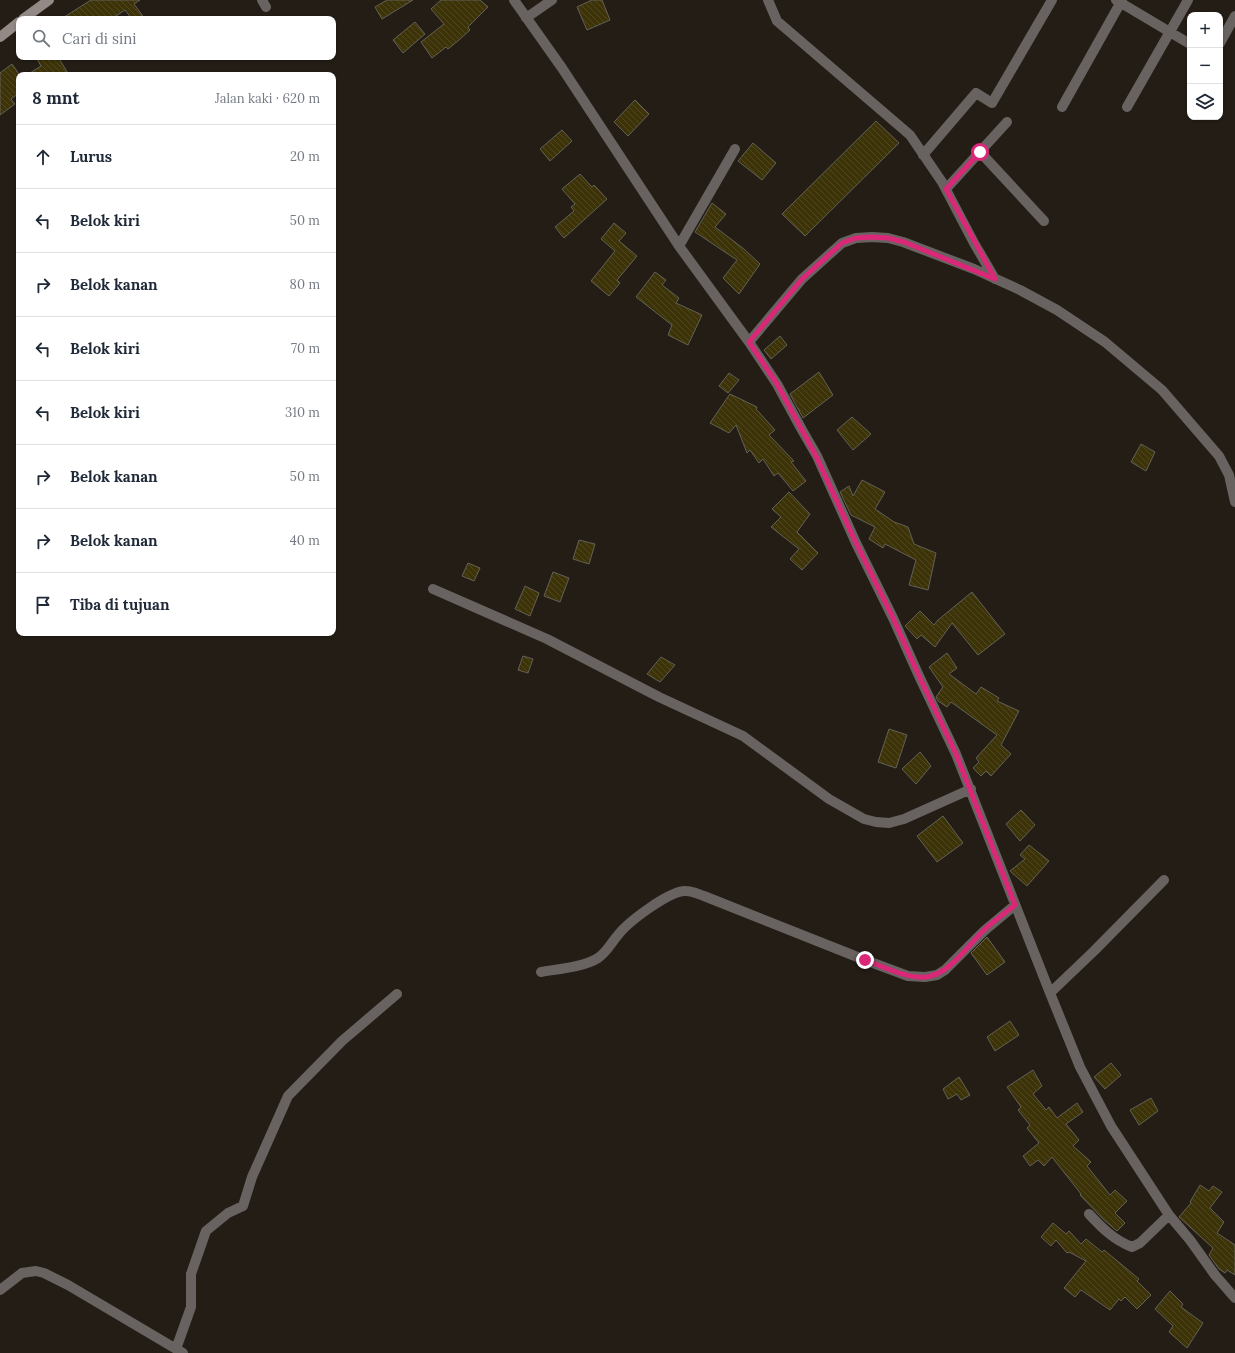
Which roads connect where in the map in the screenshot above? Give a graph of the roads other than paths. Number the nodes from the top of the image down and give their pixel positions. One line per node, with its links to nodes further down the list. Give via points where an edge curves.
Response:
1 (49, 0): 8 (street)
2 (514, 0): 10 (street)
3 (552, 0): 10 (street)
4 (768, 0): 21 (street, via 777,21 910,135)
5 (1052, 0): 21 (street, via 992,103 976,93)
6 (1188, 0): 12 (street)
7 (1119, 1): 12 (street); 16 (street)
8 (27, 16)
9 (1235, 16): 14 (street)
10 (526, 18): 24 (street, via 558,62)
11 (16, 24): 13 (street)
12 (1170, 32): 15 (street); 17 (street)
13 (0, 37)
14 (1223, 38)
15 (1187, 42)
16 (1062, 107)
17 (1127, 107)
18 (1007, 122): 20 (street)
19 (735, 148): 24 (street)
20 (980, 152): 22 (street); 23 (street)
21 (923, 155): 22 (street)
22 (946, 189): 25 (street)
23 (1044, 221)
24 (679, 246): 26 (street)
25 (995, 279): 26 (street, via 904,242 872,237 850,239 842,243 802,279); 27 (street, via 1057,310 1105,342 1162,390 1219,456 1229,475)
26 (749, 342): 29 (street, via 777,384 816,456)
27 (1235, 502)
28 (433, 589): 29 (street, via 547,639 659,697 743,736 829,799 864,819 889,823 904,819)
29 (971, 789): 31 (street)
30 (1164, 880): 33 (street)
31 (1015, 905): 32 (street, via 984,931 945,970 926,977 908,976 692,892 678,891 647,910 618,934 607,950 595,960); 33 (street)
32 (541, 972)
33 (1050, 993): 36 (street, via 1080,1067 1112,1126)
34 (397, 994): 39 (street, via 342,1041 288,1096 252,1177 243,1206 228,1213 206,1231 191,1274 191,1308)
35 (1089, 1214): 36 (street, via 1119,1241 1132,1246 1140,1243)
36 (1169, 1215): 38 (street)
37 (0, 1290): 39 (street, via 22,1273 44,1273)
38 (1235, 1298)
39 (179, 1351)

